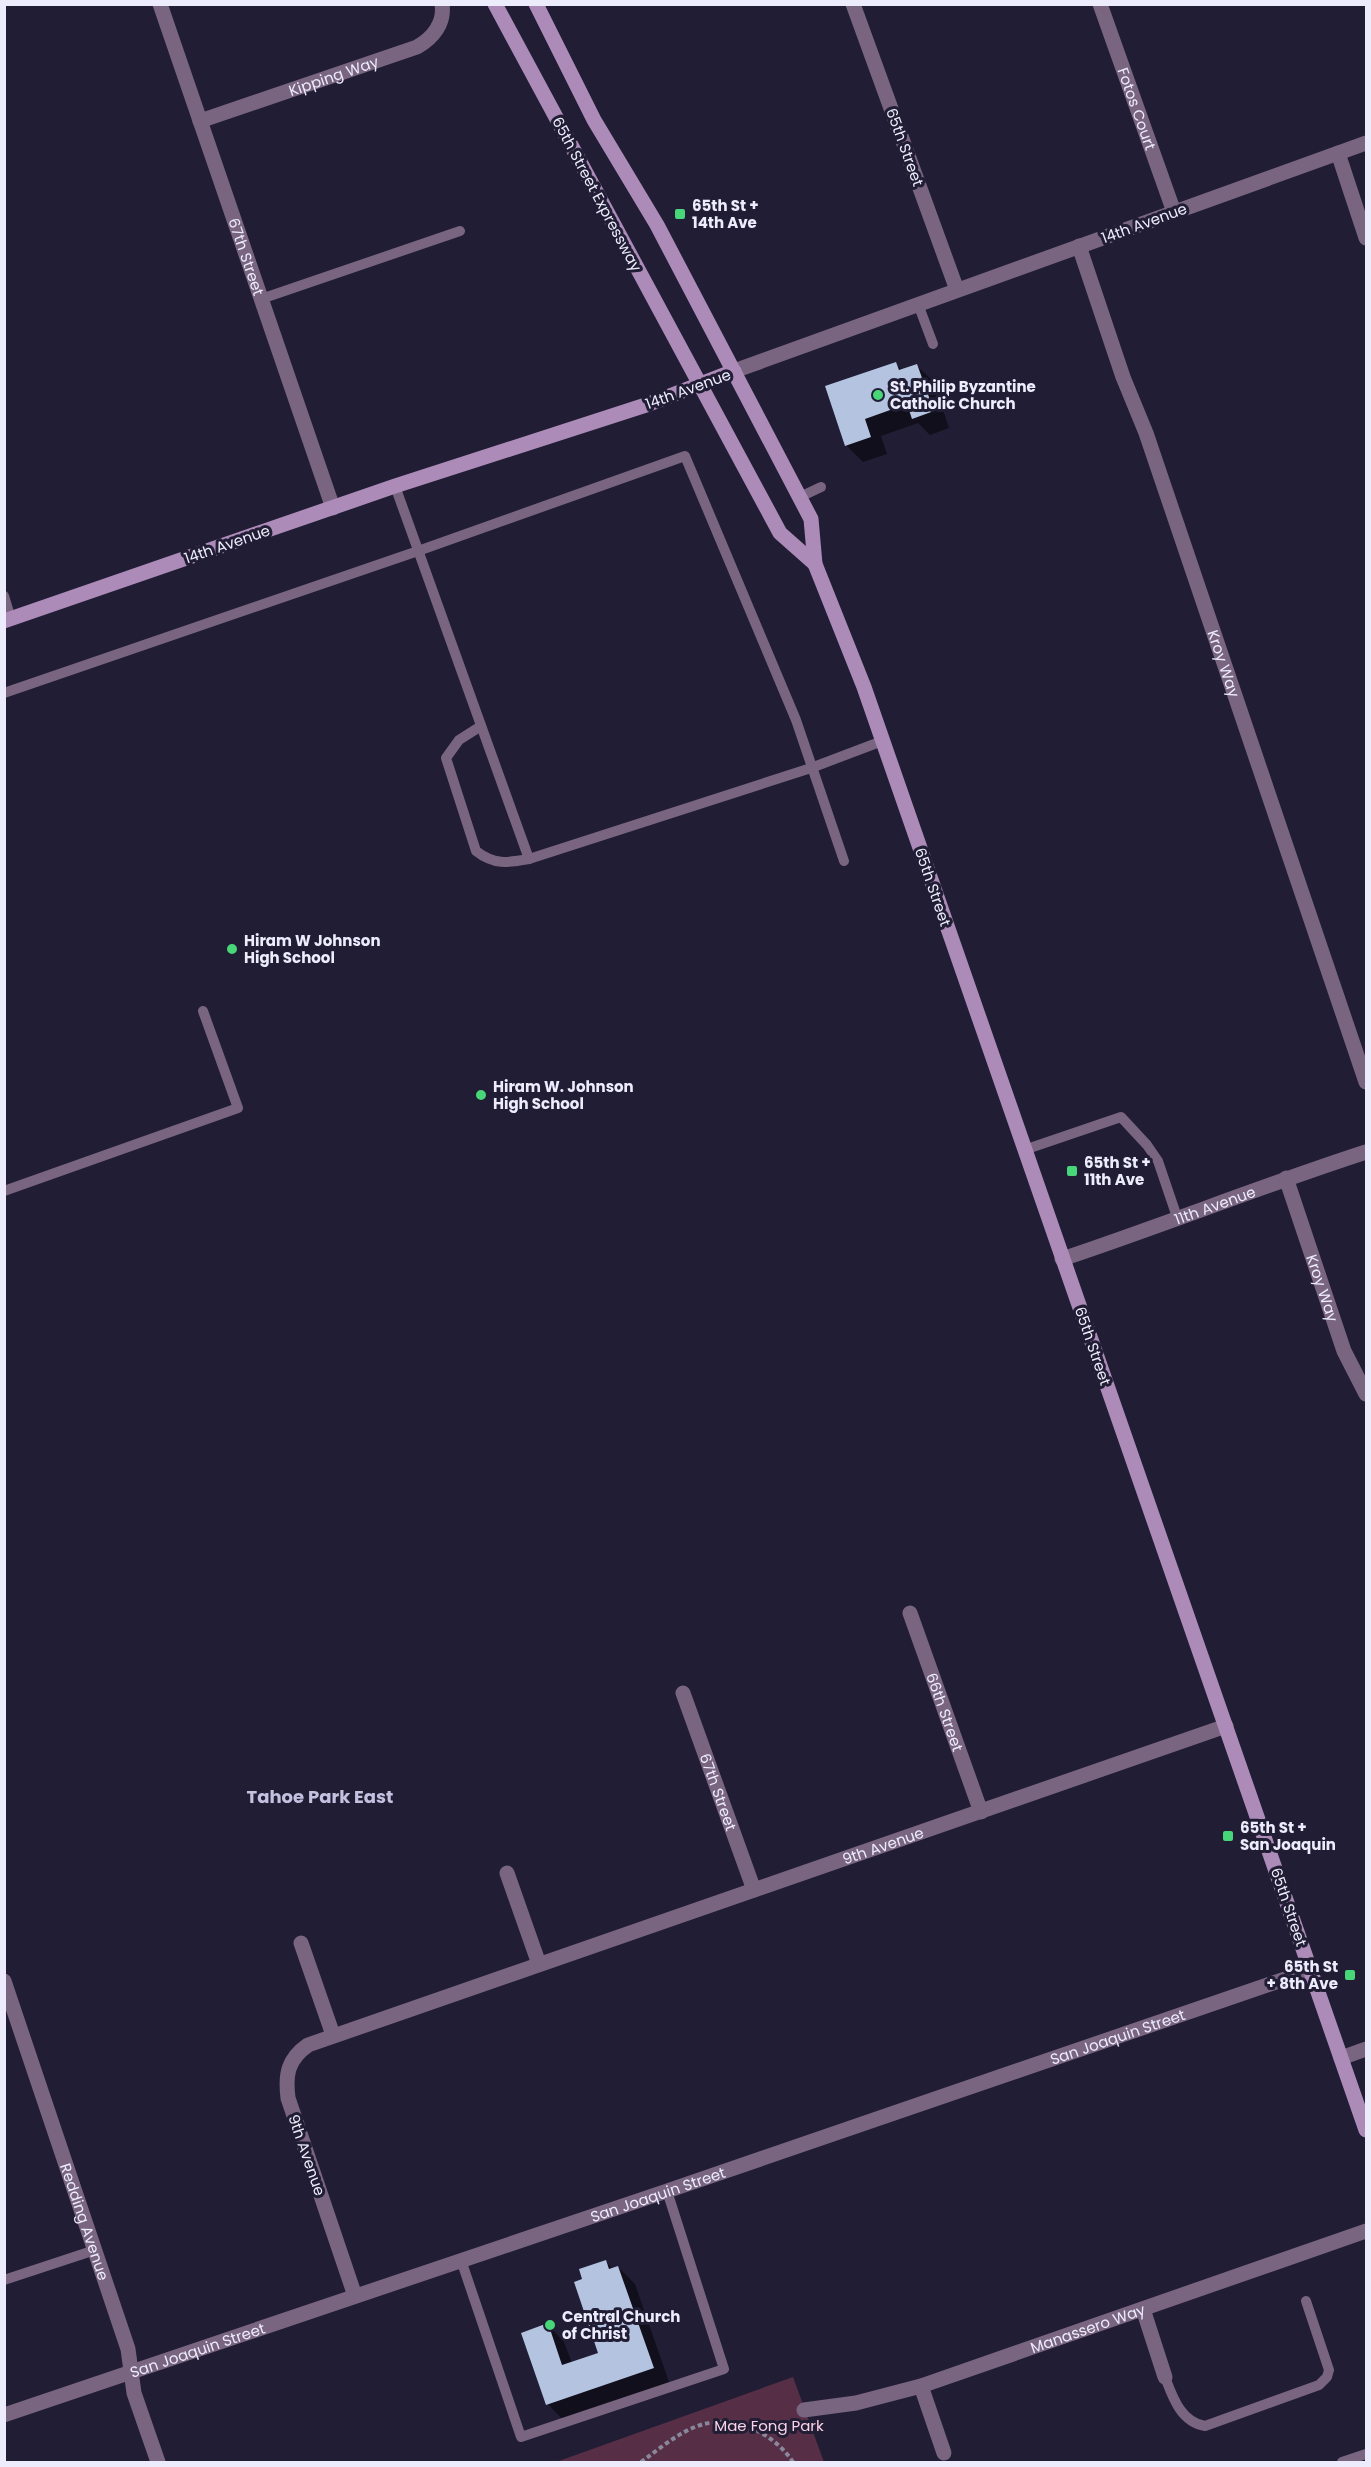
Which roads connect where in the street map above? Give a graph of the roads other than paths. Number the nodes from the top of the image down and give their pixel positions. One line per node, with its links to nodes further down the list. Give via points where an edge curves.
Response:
1 (160, 4): 7 (street, 67th Street)
2 (442, 4): 7 (street, Kipping Way, via 441,23 435,34 417,47)
3 (495, 4): 19 (main road, 65th Street Expressway)
4 (536, 4): 18 (main road, via 594,120 657,225)
5 (853, 4): 14 (street, 65th Street)
6 (1100, 4): 10 (street, Fotos Court)
7 (200, 121): 15 (street, 67th Street)
8 (1366, 143): 9 (street, 14th Avenue)
9 (1338, 153): 10 (street, 14th Avenue); 12 (street)
10 (1174, 212): 13 (street, 14th Avenue)
11 (460, 231): 15 (lane)
12 (1366, 238)
13 (1079, 246): 14 (street, 14th Avenue); 35 (street, Kroy Way, via 1154,455)
14 (957, 290): 16 (street, 14th Avenue)
15 (261, 299): 23 (street, 67th Street)
16 (918, 304): 17 (lane); 18 (street, 14th Avenue)
17 (933, 344)
18 (734, 371): 19 (main road, 14th Avenue); 22 (main road, 65th Street)
19 (700, 384): 20 (main road, 14th Avenue); 25 (main road, 65th Street, via 780,533)
20 (395, 486): 23 (main road, 14th Avenue); 24 (lane)
21 (821, 487): 22 (lane)
22 (800, 496): 25 (main road, 65th Street, via 811,519)
23 (333, 508): 27 (main road, 14th Avenue)
24 (418, 551): 28 (lane); 29 (lane); 31 (lane, via 685,456 796,720)
25 (814, 564): 36 (main road, 65th Street, via 853,656)
26 (4, 596): 27 (lane)
27 (8, 620)
28 (4, 693)
29 (481, 726): 32 (lane); 32 (lane, via 459,740 446,758 476,851 502,864)
30 (877, 743): 31 (lane)
31 (811, 768): 32 (lane); 33 (lane)
32 (529, 859)
33 (844, 861)
34 (203, 1011): 39 (lane, via 238,1108)
35 (1366, 1082)
36 (1024, 1150): 40 (lane, via 1121,1117 1158,1161); 41 (main road, 65th Street)
37 (1366, 1152): 38 (street, 11th Avenue)
38 (1286, 1178): 40 (street, 11th Avenue); 42 (street, Kroy Way, via 1344,1351)
39 (4, 1191)
40 (1178, 1220): 41 (street, 11th Avenue)
41 (1062, 1259): 45 (main road, 65th Street)
42 (1366, 1394)
43 (910, 1613): 46 (street, 66th Street)
44 (683, 1693): 48 (street, 67th Street)
45 (1226, 1726): 46 (street, 9th Avenue); 51 (main road, 65th Street)
46 (981, 1812): 48 (street, 9th Avenue)
47 (507, 1873): 50 (street)
48 (754, 1890): 50 (street, 9th Avenue)
49 (301, 1943): 53 (street)
50 (539, 1965): 53 (street, 9th Avenue)
51 (1311, 1970): 55 (main road, 65th Street); 57 (street, San Joaquin Street)
52 (4, 1981): 59 (street, Redding Avenue)
53 (333, 2035): 62 (street, 9th Avenue, via 297,2053 285,2079)
54 (1366, 2049): 55 (street)
55 (1341, 2058): 56 (main road, 65th Street)
56 (1366, 2130)
57 (667, 2191): 60 (street, San Joaquin Street); 60 (lane, via 724,2368 660,2391 521,2437)
58 (1366, 2231): 64 (street, Manassero Way)
59 (95, 2250): 61 (lane); 65 (street, Redding Avenue, via 128,2349)
60 (461, 2260): 62 (street, San Joaquin Street)
61 (4, 2280)
62 (355, 2296): 65 (street, San Joaquin Street)
63 (1306, 2301): 66 (lane, via 1329,2370 1319,2385 1205,2426 1194,2424 1184,2415)
64 (1143, 2309): 66 (street); 67 (street, Manassero Way)
65 (130, 2372): 69 (street, San Joaquin Street); 72 (street, Redding Avenue)
66 (1165, 2377)
67 (921, 2386): 68 (street, Manassero Way, via 856,2403); 71 (street)
68 (804, 2410)
69 (4, 2415)
70 (1366, 2454): 73 (lane)
71 (946, 2458)
72 (158, 2463)
73 (1342, 2463)

